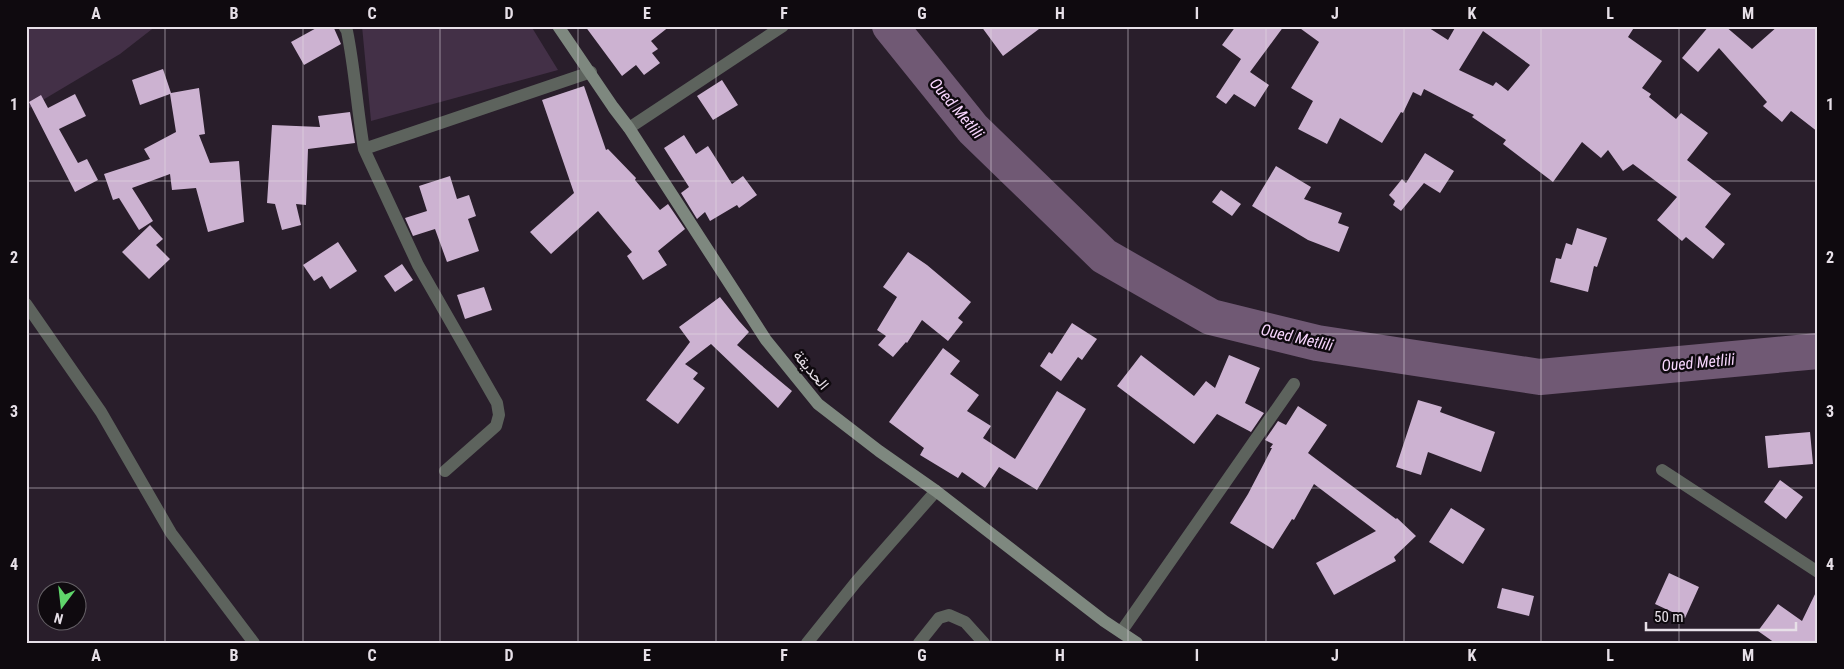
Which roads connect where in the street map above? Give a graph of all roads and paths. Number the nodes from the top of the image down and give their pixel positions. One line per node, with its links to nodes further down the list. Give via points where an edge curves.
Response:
1 (344, 26): 6 (street, via 354,63)
2 (558, 26): 4 (street, الحديقة)
3 (783, 26): 5 (street)
4 (591, 72): 5 (street, الحديقة); 6 (street)
5 (629, 128): 11 (street, الحديقة, via 766,340 818,404)
6 (364, 149): 10 (street, via 418,265 497,403 499,415 496,426)
7 (26, 304): 14 (street, via 101,412 171,533)
8 (1294, 384): 13 (street)
9 (1662, 470): 12 (street)
10 (445, 472)
11 (936, 491): 13 (street, الحديقة); 15 (street)
12 (1818, 572)
13 (1121, 632): 18 (street, الحديقة)
14 (254, 643)
15 (807, 643)
16 (919, 643): 17 (street, via 939,618 949,615 965,622)
17 (984, 643)
18 (1137, 643)

